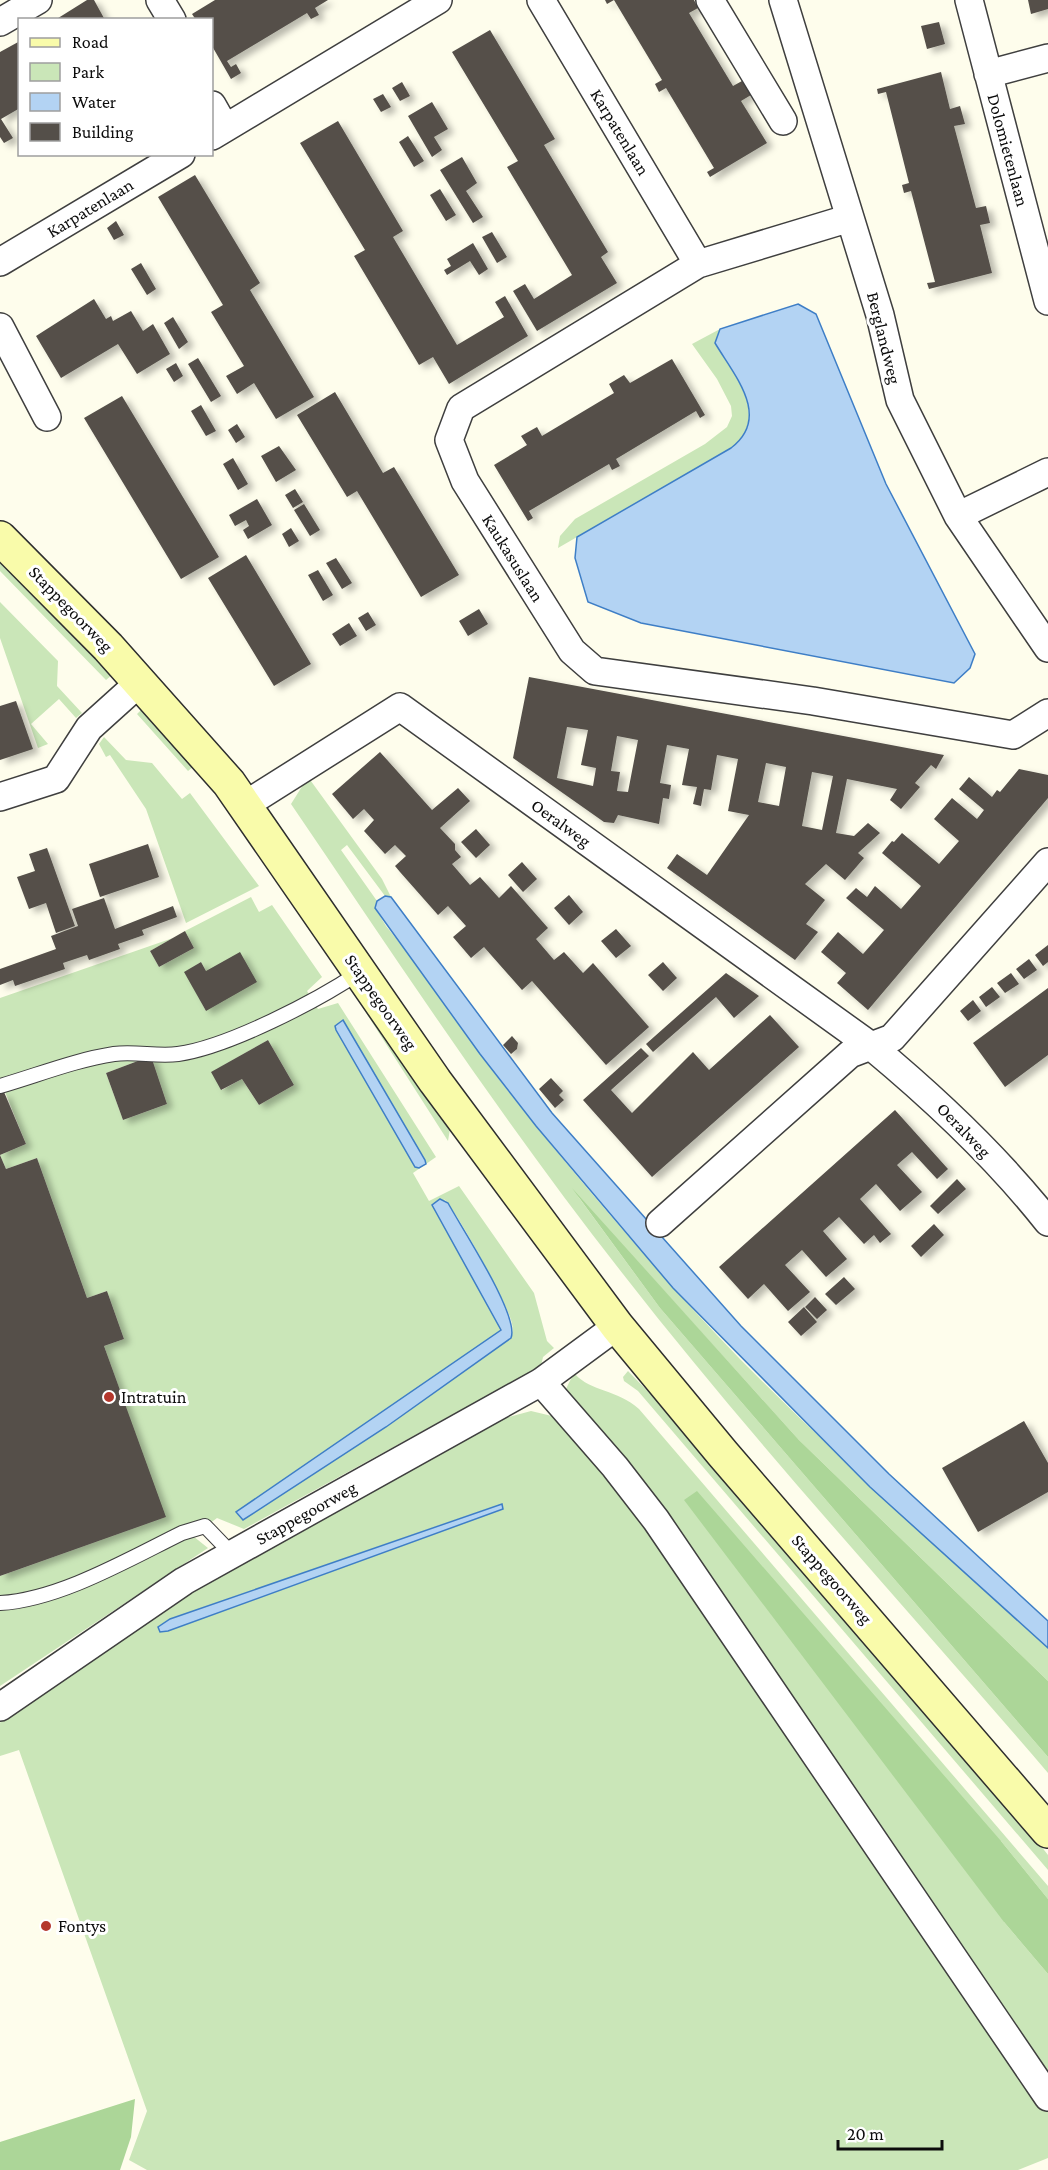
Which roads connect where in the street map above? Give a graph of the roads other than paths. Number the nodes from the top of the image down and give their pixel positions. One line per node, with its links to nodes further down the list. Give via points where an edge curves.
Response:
1 (38, 0): 9 (street)
2 (160, 0): 8 (street)
3 (438, 0): 14 (street)
4 (541, 0): 18 (street, Karpatenlaan)
5 (710, 0): 13 (street)
6 (783, 0): 16 (street, Berglandweg)
7 (969, 0): 11 (street, Dolomietenlaan)
8 (171, 18)
9 (0, 22)
10 (1048, 58): 11 (street)
11 (988, 74): 19 (street, Dolomietenlaan)
12 (213, 110): 14 (street)
13 (783, 121)
14 (218, 132)
15 (178, 156): 17 (street, Karpatenlaan)
16 (850, 218): 18 (street, Kaukasuslaan); 23 (street, Berglandweg, via 880,315 900,400)
17 (0, 262)
18 (698, 264): 27 (street, Kaukasuslaan, via 461,408 450,440 465,481 572,651 595,671 813,701 1013,735)
19 (1048, 301)
20 (0, 327): 21 (street)
21 (47, 417)
22 (1048, 472): 23 (street)
23 (958, 516): 25 (street, Berglandweg)
24 (0, 538): 26 (street, Stappegoorweg)
25 (1048, 648)
26 (140, 682): 28 (street, via 89,728 57,779); 29 (street, Stappegoorweg, via 189,734)
27 (1048, 713)
28 (0, 797)
29 (245, 805): 31 (street, Stappegoorweg); 32 (street, Oeralweg, via 400,707)
30 (1048, 862): 32 (street, via 892,1038)
31 (360, 972): 33 (lane, via 329,993 210,1046 176,1055 115,1054); 36 (street, Stappegoorweg, via 486,1153)
32 (871, 1046): 34 (street, Oeralweg, via 939,1102); 35 (street, via 850,1054)
33 (0, 1086)
34 (1048, 1222)
35 (660, 1223)
36 (617, 1326): 37 (street, Stappegoorweg); 41 (street, Stappegoorweg)
37 (541, 1382): 38 (street, Stappegoorweg); 42 (street, via 656,1520)
38 (232, 1554): 39 (lane, via 205,1526 50,1594 23,1602); 40 (street, Stappegoorweg, via 184,1581)
39 (0, 1603)
40 (0, 1707)
41 (1048, 1830)
42 (1048, 2097)

